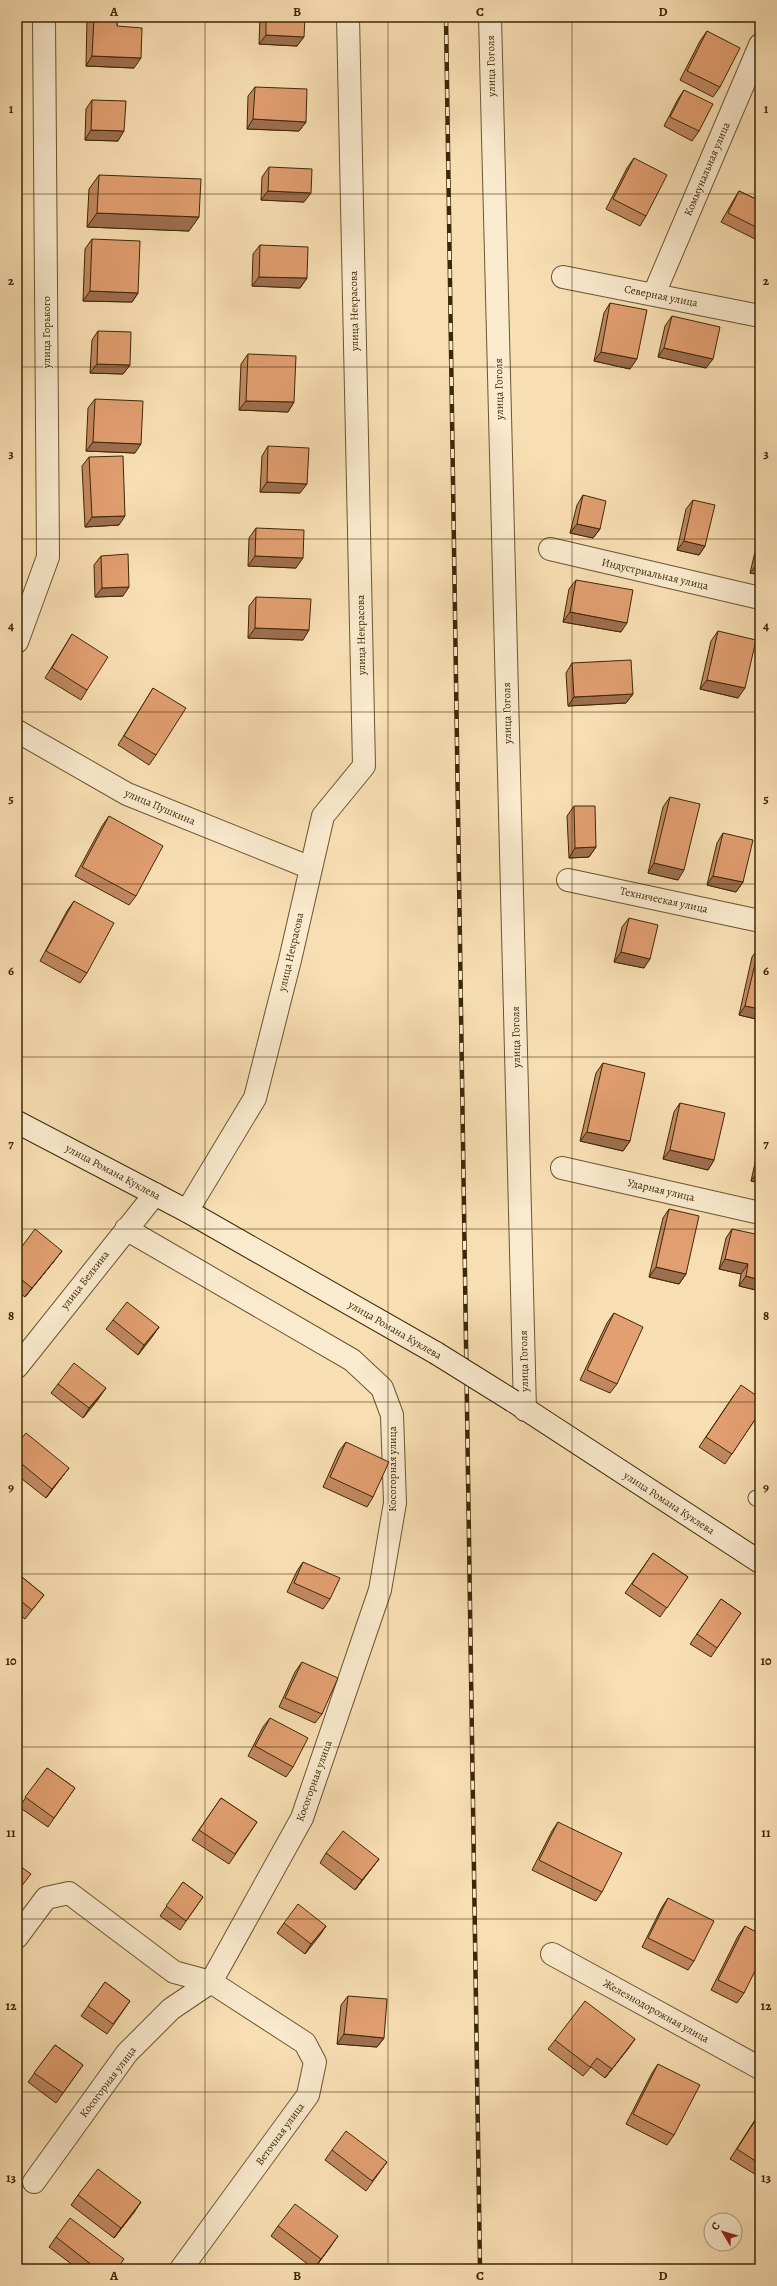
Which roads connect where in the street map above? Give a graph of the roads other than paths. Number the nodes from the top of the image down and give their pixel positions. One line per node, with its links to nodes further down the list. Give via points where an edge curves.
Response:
1 (44, 17): 10 (street, улица Горького, via 48,557)
2 (348, 17): 12 (street, улица Некрасова, via 364,766 323,816)
3 (490, 17): 22 (street, улица Гоголя)
4 (760, 45): 6 (street, Коммунальная улица)
5 (563, 277): 6 (street, Северная улица)
6 (654, 294): 7 (street, Северная улица)
7 (760, 316)
8 (550, 549): 9 (street, Индустриальная улица)
9 (760, 598)
10 (17, 642)
11 (17, 731): 12 (street, улица Пушкина, via 127,794)
12 (311, 868): 18 (street, улица Некрасова, via 255,1098)
13 (568, 880): 14 (street, Техническая улица)
14 (760, 921)
15 (17, 1122): 17 (street, улица Романа Куклева)
16 (562, 1168): 19 (street, Ударная улица)
17 (155, 1194): 18 (street, улица Романа Куклева); 20 (street, улица Белкина)
18 (187, 1211): 22 (street, улица Романа Куклева, bridge, via 436,1353)
19 (760, 1213)
20 (126, 1228): 21 (street, улица Белкина); 26 (street, Косогорная улица, via 352,1360 382,1388 392,1415 394,1503 380,1590 302,1818)
21 (17, 1367)
22 (519, 1405): 23 (street, улица Романа Куклева)
23 (760, 1562)
24 (17, 1937): 26 (street, Веточная улица, via 46,1898 70,1893 174,1972)
25 (552, 1954): 27 (street, Железнодорожная улица)
26 (211, 1982): 28 (street, Косогорная улица, via 171,2009 127,2053); 29 (street, Веточная улица, via 305,2043 316,2062 308,2096)
27 (760, 2068)
28 (34, 2182)
29 (181, 2269)

